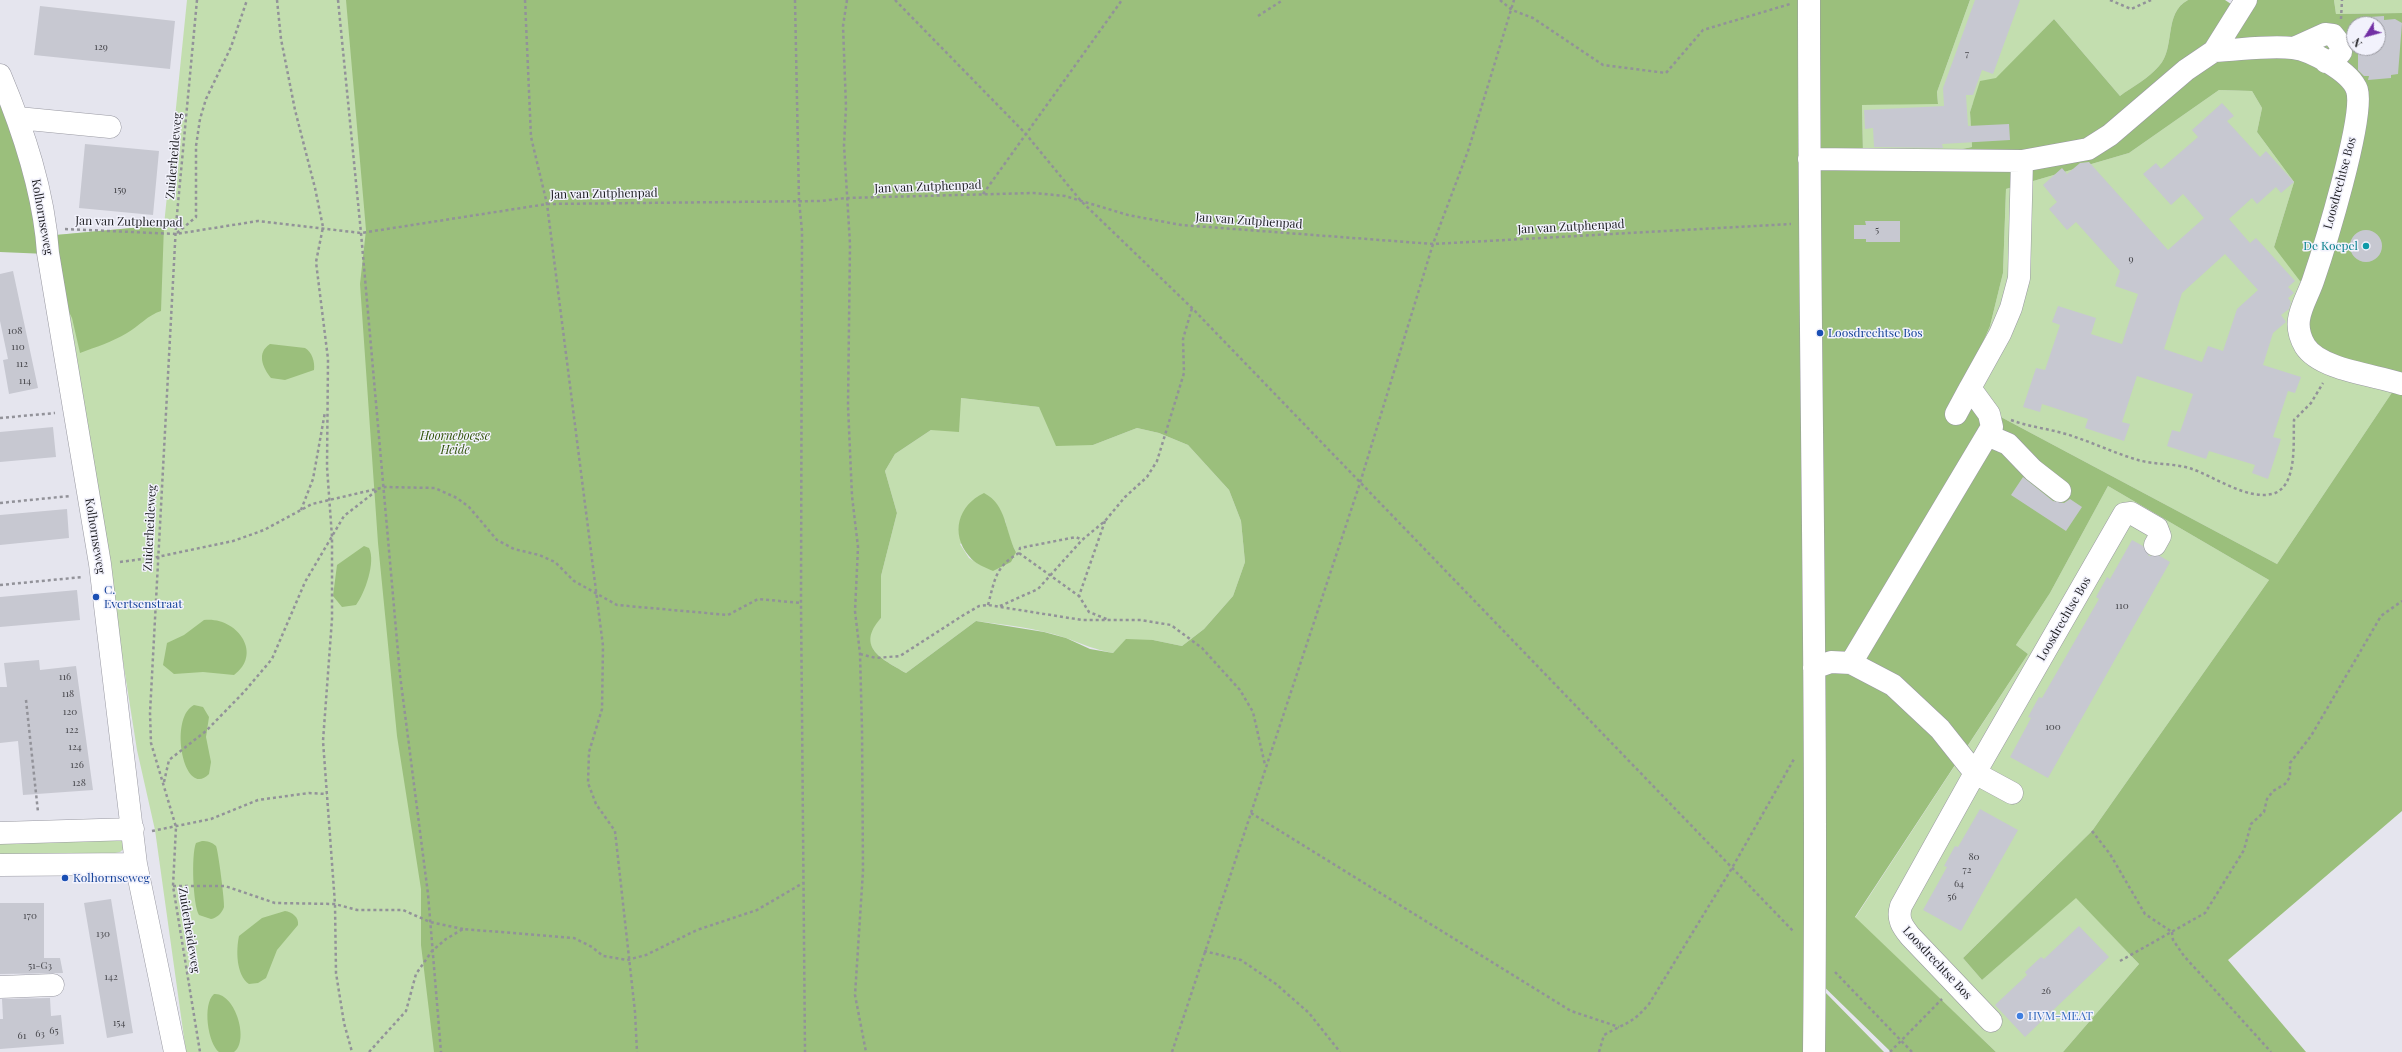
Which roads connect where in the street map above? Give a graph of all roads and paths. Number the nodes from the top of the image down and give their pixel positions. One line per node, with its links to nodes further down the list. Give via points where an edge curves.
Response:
1 (198, 0): 35 (path, Zuiderheideweg)
2 (246, 0): 35 (path, via 231,47 206,99 200,119 196,146 196,217)
3 (277, 0): 32 (path, via 281,39 295,110)
4 (338, 0): 34 (path)
5 (525, 0): 30 (path, via 531,137)
6 (795, 0): 28 (path)
7 (848, 0): 27 (path, via 843,26)
8 (896, 0): 23 (path)
9 (1122, 0): 23 (path)
10 (1282, 0): 18 (path)
11 (1500, 0): 17 (path)
12 (1514, 0): 17 (path)
13 (2110, 0): 14 (path, via 2131,9)
14 (2152, 0)
15 (2246, 0): 19 (street)
16 (1803, 1): 17 (path, via 1703,30 1666,73 1603,65 1533,18); 24 (street)
17 (1512, 10): 36 (path, via 1468,151)
18 (1258, 16)
19 (2214, 51): 25 (street, via 2186,70 2110,135 2088,149); 38 (street, Loosdrechtse Bos, via 2294,48 2326,62 2343,74 2356,89 2359,100 2352,143 2313,281 2298,317 2306,346 2317,358)
20 (1, 78): 21 (street, Kolhornseweg)
21 (18, 118): 22 (street); 33 (street, Kolhornseweg, via 32,163)
22 (110, 127)
23 (1025, 133): 26 (path); 29 (path)
24 (1809, 159): 25 (street); 31 (street)
25 (2022, 161): 40 (street, via 2019,278 2011,308 2000,334)
26 (982, 194): 27 (path, Jan van Zutphenpad); 29 (path, Jan van Zutphenpad, via 1065,196)
27 (846, 198): 28 (path, Jan van Zutphenpad); 70 (path, via 850,244 848,406 852,496 858,547 855,611)
28 (799, 200): 30 (path, Jan van Zutphenpad); 66 (path, via 802,231)
29 (1081, 201): 36 (path, Jan van Zutphenpad, via 1128,215 1181,225); 37 (path)
30 (547, 204): 34 (path, Jan van Zutphenpad); 63 (path, via 585,491)
31 (1809, 224): 36 (path, Jan van Zutphenpad); 72 (street)
32 (323, 227): 34 (path, Jan van Zutphenpad); 35 (path, Jan van Zutphenpad, via 258,221); 41 (path, via 316,262 328,359)
33 (46, 229): 35 (path, Jan van Zutphenpad); 42 (street, Kolhornseweg)
34 (362, 233): 47 (path)
35 (176, 234): 59 (path, Zuiderheideweg)
36 (1433, 244): 46 (path)
37 (1192, 308): 46 (path); 54 (path, via 1183,339 1184,373 1157,461 1147,477 1125,497)
38 (2331, 364): 39 (street, Loosdrechtse Bos); 45 (path, via 2319,392 2294,420 2292,470 2287,484 2273,494 2231,487 2191,468 2139,460 2075,436 2011,420)
39 (2402, 384)
40 (1970, 388): 43 (street); 45 (street, via 1989,414)
41 (326, 408): 51 (path); 53 (path, via 313,480)
42 (74, 411): 44 (path); 50 (street, Kolhornseweg)
43 (1956, 414)
44 (0, 418)
45 (1990, 431): 49 (street); 71 (street)
46 (1360, 483): 75 (path); 88 (path)
47 (385, 487): 48 (path); 63 (path, via 435,488 457,498 470,507 497,540 514,550 539,555 555,562 574,581); 92 (path, via 400,675)
48 (380, 488): 51 (path); 55 (path, via 344,516)
49 (2060, 491)
50 (88, 494): 52 (path); 60 (street, Kolhornseweg)
51 (329, 500): 53 (path); 55 (path)
52 (0, 503)
53 (301, 510): 59 (path, via 264,530 233,541)
54 (1105, 521): 56 (path); 64 (path)
55 (332, 536): 77 (path, via 305,582 272,659 206,731 169,760); 79 (path, via 332,619 323,740)
56 (1082, 540): 58 (path, via 1076,537 1020,548); 61 (path)
57 (2155, 545): 76 (street, Loosdrechtse Bos, via 2160,536 2157,528 2130,513 2124,514)
58 (1019, 553): 61 (path); 67 (path, via 1006,561 997,573)
59 (157, 557): 60 (path); 77 (path, Zuiderheideweg, via 151,743)
60 (100, 570): 62 (path); 84 (street, Kolhornseweg)
61 (1049, 575): 64 (path); 68 (path, via 1038,589)
62 (0, 585)
63 (595, 594): 66 (path, via 618,605 728,615 758,598); 98 (path, via 603,646 602,709 589,752 588,783 596,804 615,831)
64 (1079, 596): 69 (path, via 1089,612)
65 (2402, 601): 94 (path, via 2381,616 2311,736 2290,763 2290,777 2270,795 2264,812 2251,824 2244,850 2205,914)
66 (801, 603): 89 (path)
67 (988, 605): 68 (path); 70 (path, via 979,606 900,656 876,658)
68 (999, 606): 69 (path, via 1082,620)
69 (1111, 621): 75 (path, via 1141,620 1171,625 1202,648 1240,690 1253,712)
70 (860, 654): 113 (path, via 863,871 855,994)
71 (1851, 663): 72 (street, via 1831,662); 76 (street, via 1893,685 1940,729)
72 (1814, 668): 97 (street, via 1817,917)
73 (26, 700): 83 (path)
74 (1798, 752): 88 (path)
75 (1266, 766): 80 (path)
76 (1975, 773): 78 (street); 100 (street, Loosdrechtse Bos, via 1900,906 1899,914 1901,925)
77 (164, 783): 81 (path, Zuiderheideweg)
78 (2012, 793)
79 (327, 794): 81 (path, via 309,793 258,800 211,819); 91 (path)
80 (1251, 813): 96 (path); 104 (path, via 1571,1011)
81 (176, 827): 84 (path); 90 (path, Zuiderheideweg)
82 (2092, 831): 94 (path, via 2110,854 2146,914)
83 (40, 832): 84 (street); 85 (street)
84 (134, 832): 87 (street, Kolhornseweg)
85 (0, 833)
86 (0, 864): 87 (street)
87 (136, 864): 106 (street, Kolhornseweg)
88 (1732, 868): 97 (path); 104 (path, via 1649,1004 1628,1025)
89 (803, 883): 98 (path, via 757,910 697,930 646,956); 112 (path)
90 (173, 886): 91 (path, via 225,886 275,903); 107 (path, Zuiderheideweg)
91 (335, 904): 92 (path, via 357,910 403,910); 108 (path, via 336,973 344,1023)
92 (430, 922): 93 (path); 95 (path)
93 (463, 929): 95 (path); 98 (path, via 574,938 603,956)
94 (2172, 932): 99 (path); 120 (path, via 2173,940 2184,956)
95 (432, 951): 109 (path, via 416,974 406,1012); 110 (path)
96 (1204, 951): 114 (path); 115 (path, via 1240,960 1276,984 1309,1013)
97 (1815, 952): 105 (path); 117 (street)
98 (627, 960): 111 (path)
99 (2120, 961)
100 (1956, 984): 103 (street, Loosdrechtse Bos); 105 (path)
101 (53, 985): 102 (street)
102 (0, 987)
103 (1991, 1021)
104 (1619, 1027): 116 (path, via 1604,1035)
105 (1902, 1040): 118 (path); 119 (path)
106 (175, 1052)
107 (200, 1052)
108 (352, 1052)
109 (369, 1052)
110 (441, 1052)
111 (637, 1052)
112 (805, 1052)
113 (866, 1052)
114 (1172, 1052)
115 (1340, 1052)
116 (1600, 1052)
117 (1814, 1052)
118 (1890, 1052)
119 (1912, 1052)
120 (2271, 1052)

